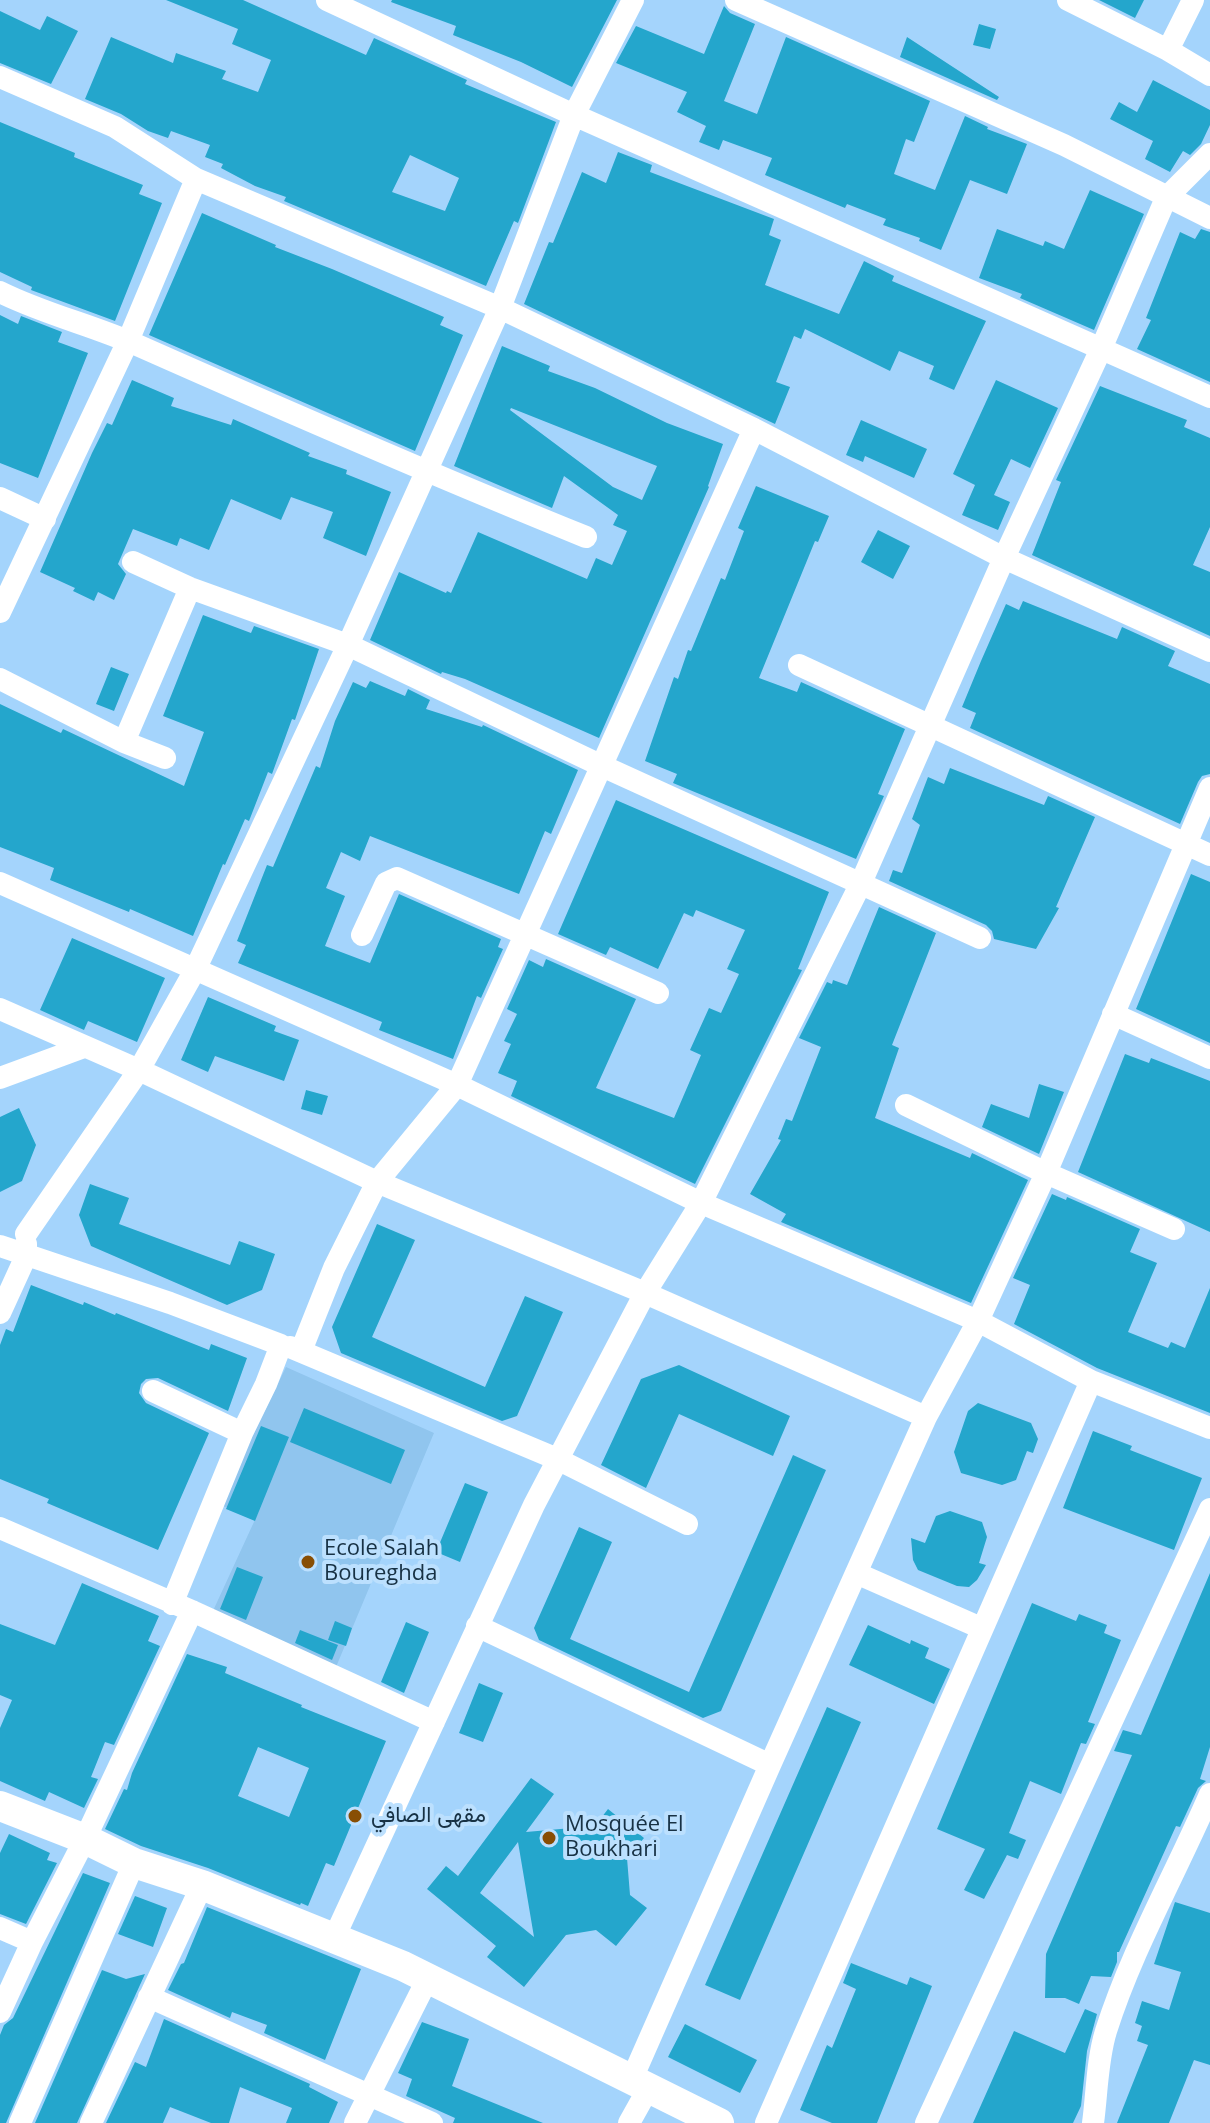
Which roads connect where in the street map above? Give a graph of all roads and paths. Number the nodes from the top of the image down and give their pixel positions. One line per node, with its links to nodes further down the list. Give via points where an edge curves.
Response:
1 (327, 0): 9 (street)
2 (633, 0): 9 (street)
3 (736, 0): 12 (street, via 1064,145)
4 (1068, 0): 6 (street)
5 (1193, 0): 6 (street)
6 (1168, 50): 7 (street)
7 (1210, 75)
8 (0, 77): 11 (street, via 115,127)
9 (574, 115): 15 (street); 17 (street)
10 (1210, 154): 12 (street)
11 (196, 179): 15 (street); 16 (street)
12 (1166, 198): 13 (street); 17 (street)
13 (1210, 218)
14 (0, 292): 16 (street)
15 (500, 308): 19 (street); 20 (street)
16 (128, 341): 20 (street); 22 (street)
17 (1101, 349): 18 (street); 24 (street)
18 (1210, 397)
19 (754, 429): 24 (street); 35 (street)
20 (426, 472): 23 (street); 28 (street)
21 (0, 498): 22 (street)
22 (45, 519): 27 (street)
23 (586, 537)
24 (1004, 558): 29 (street); 32 (street)
25 (133, 562): 26 (street)
26 (190, 588): 28 (street); 33 (street)
27 (0, 612)
28 (348, 645): 35 (street); 44 (street)
29 (1210, 651)
30 (799, 665): 32 (street)
31 (0, 679): 33 (street)
32 (930, 725): 37 (street); 40 (street)
33 (124, 742): 34 (street)
34 (165, 758)
35 (600, 765): 40 (street); 41 (street)
36 (1210, 788): 37 (street)
37 (1186, 844): 38 (street); 47 (street)
38 (1210, 855)
39 (0, 883): 44 (street)
40 (860, 885): 43 (street); 56 (street)
41 (526, 934): 42 (street, via 397,878 386,883); 45 (street); 52 (street)
42 (362, 935)
43 (980, 938)
44 (195, 970): 50 (street); 52 (street)
45 (658, 993)
46 (0, 1009): 48 (street)
47 (1113, 1014): 49 (street); 54 (street)
48 (84, 1047): 50 (street); 51 (street)
49 (1210, 1058)
50 (139, 1070): 55 (street); 58 (street)
51 (0, 1078)
52 (457, 1085): 55 (street); 56 (street)
53 (906, 1105): 54 (street)
54 (1046, 1173): 57 (street); 62 (street)
55 (377, 1182): 60 (street); 63 (street)
56 (701, 1203): 60 (street); 62 (street)
57 (1174, 1229)
58 (26, 1245): 59 (street); 61 (street); 63 (street)
59 (1, 1249)
60 (645, 1293): 66 (street); 69 (street)
61 (0, 1313)
62 (978, 1321): 64 (street); 66 (street)
63 (291, 1348): 68 (street); 69 (street)
64 (1091, 1381): 67 (street); 76 (street)
65 (153, 1391): 68 (street)
66 (926, 1417): 73 (street)
67 (1210, 1428)
68 (242, 1433): 74 (street)
69 (557, 1459): 71 (street); 75 (street)
70 (1210, 1509): 99 (street)
71 (687, 1524)
72 (0, 1528): 74 (street)
73 (856, 1573): 76 (street); 78 (street)
74 (182, 1607): 77 (street); 81 (street)
75 (477, 1626): 77 (street); 78 (street)
76 (981, 1628): 98 (street)
77 (434, 1722): 85 (street)
78 (770, 1765): 90 (street)
79 (1210, 1794): 100 (street, via 1145,1932 1105,2034)
80 (0, 1806): 81 (main road)
81 (85, 1839): 82 (main road); 86 (street)
82 (134, 1863): 83 (main road); 92 (street)
83 (202, 1885): 85 (main road); 88 (street)
84 (0, 1928): 86 (street)
85 (334, 1938): 87 (main road)
86 (32, 1942): 89 (street)
87 (428, 1978): 90 (main road); 91 (street)
88 (149, 1997): 91 (street); 93 (street)
89 (0, 2012)
90 (639, 2085): 96 (street); 97 (main road)
91 (368, 2095): 94 (street); 95 (street)
92 (20, 2123)
93 (91, 2123)
94 (355, 2123)
95 (432, 2123)
96 (629, 2123)
97 (719, 2123)
98 (766, 2123)
99 (926, 2123)
100 (1093, 2123)

